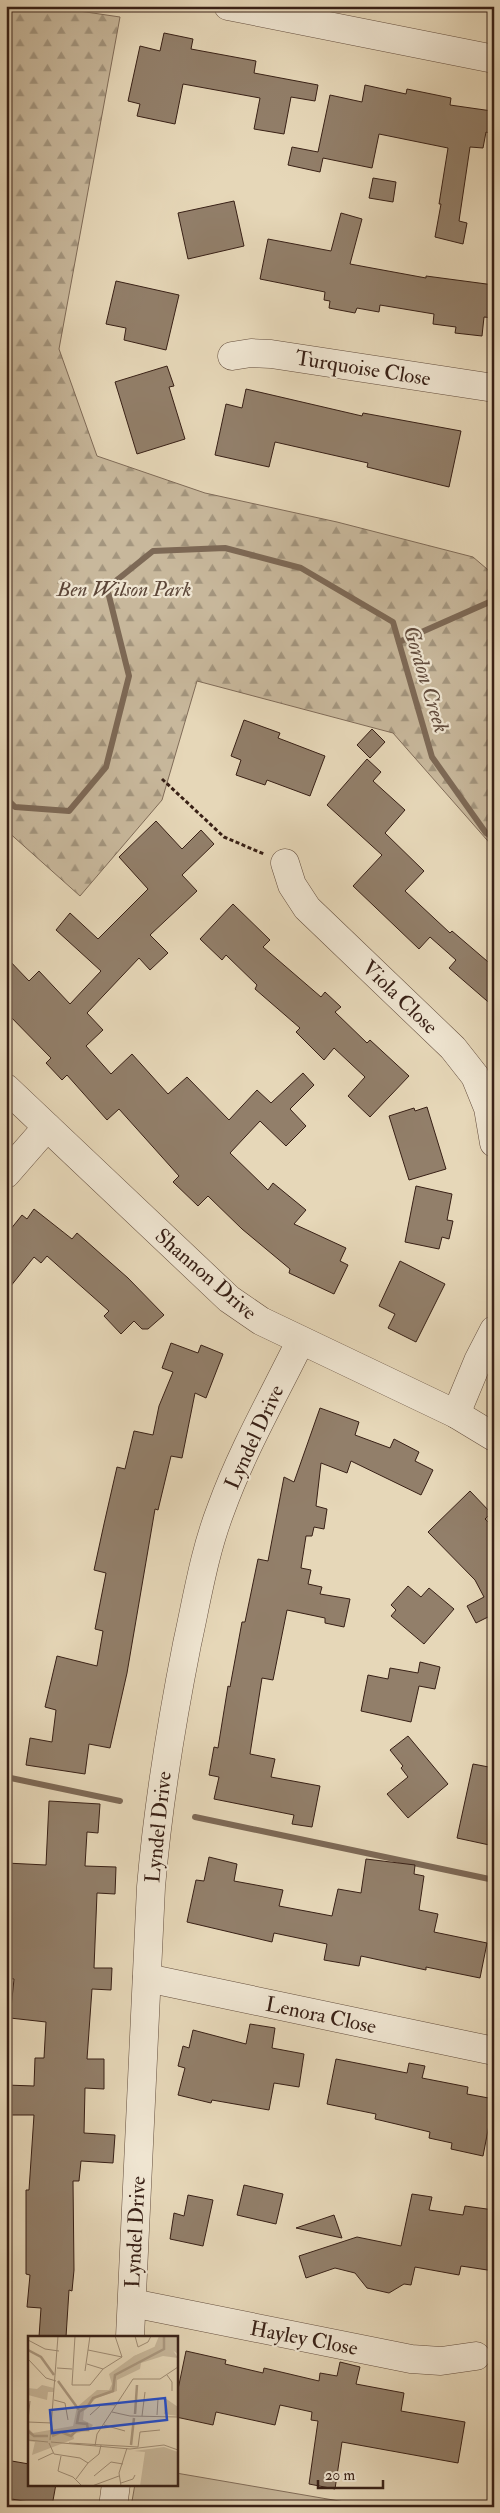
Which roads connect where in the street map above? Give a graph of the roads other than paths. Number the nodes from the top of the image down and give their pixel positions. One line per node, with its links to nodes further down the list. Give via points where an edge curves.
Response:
1 (228, 6): 2 (street)
2 (494, 59)
3 (232, 356): 4 (street, Turquoise Close, via 271,354)
4 (494, 388)
5 (285, 863): 8 (street, Viola Close, via 292,885 307,908 453,1048 475,1076 488,1108)
6 (6, 1088): 7 (street, Shannon Drive)
7 (47, 1127): 9 (street); 11 (street, Shannon Drive, via 229,1299)
8 (494, 1143)
9 (6, 1174)
10 (494, 1330): 12 (street)
11 (300, 1342): 12 (street, Shannon Drive); 14 (street, Lyndel Drive, via 228,1492 205,1558 157,1817)
12 (456, 1414): 13 (street, Shannon Drive)
13 (494, 1437)
14 (147, 1978): 15 (street, Lenora Close); 16 (street, Lyndel Drive)
15 (494, 2052)
16 (132, 2303): 17 (street, Lyndel Drive); 18 (street, Hayley Close, via 411,2359 442,2361)
17 (130, 2336)
18 (476, 2356)
19 (116, 2486): 20 (street)
20 (113, 2507)

